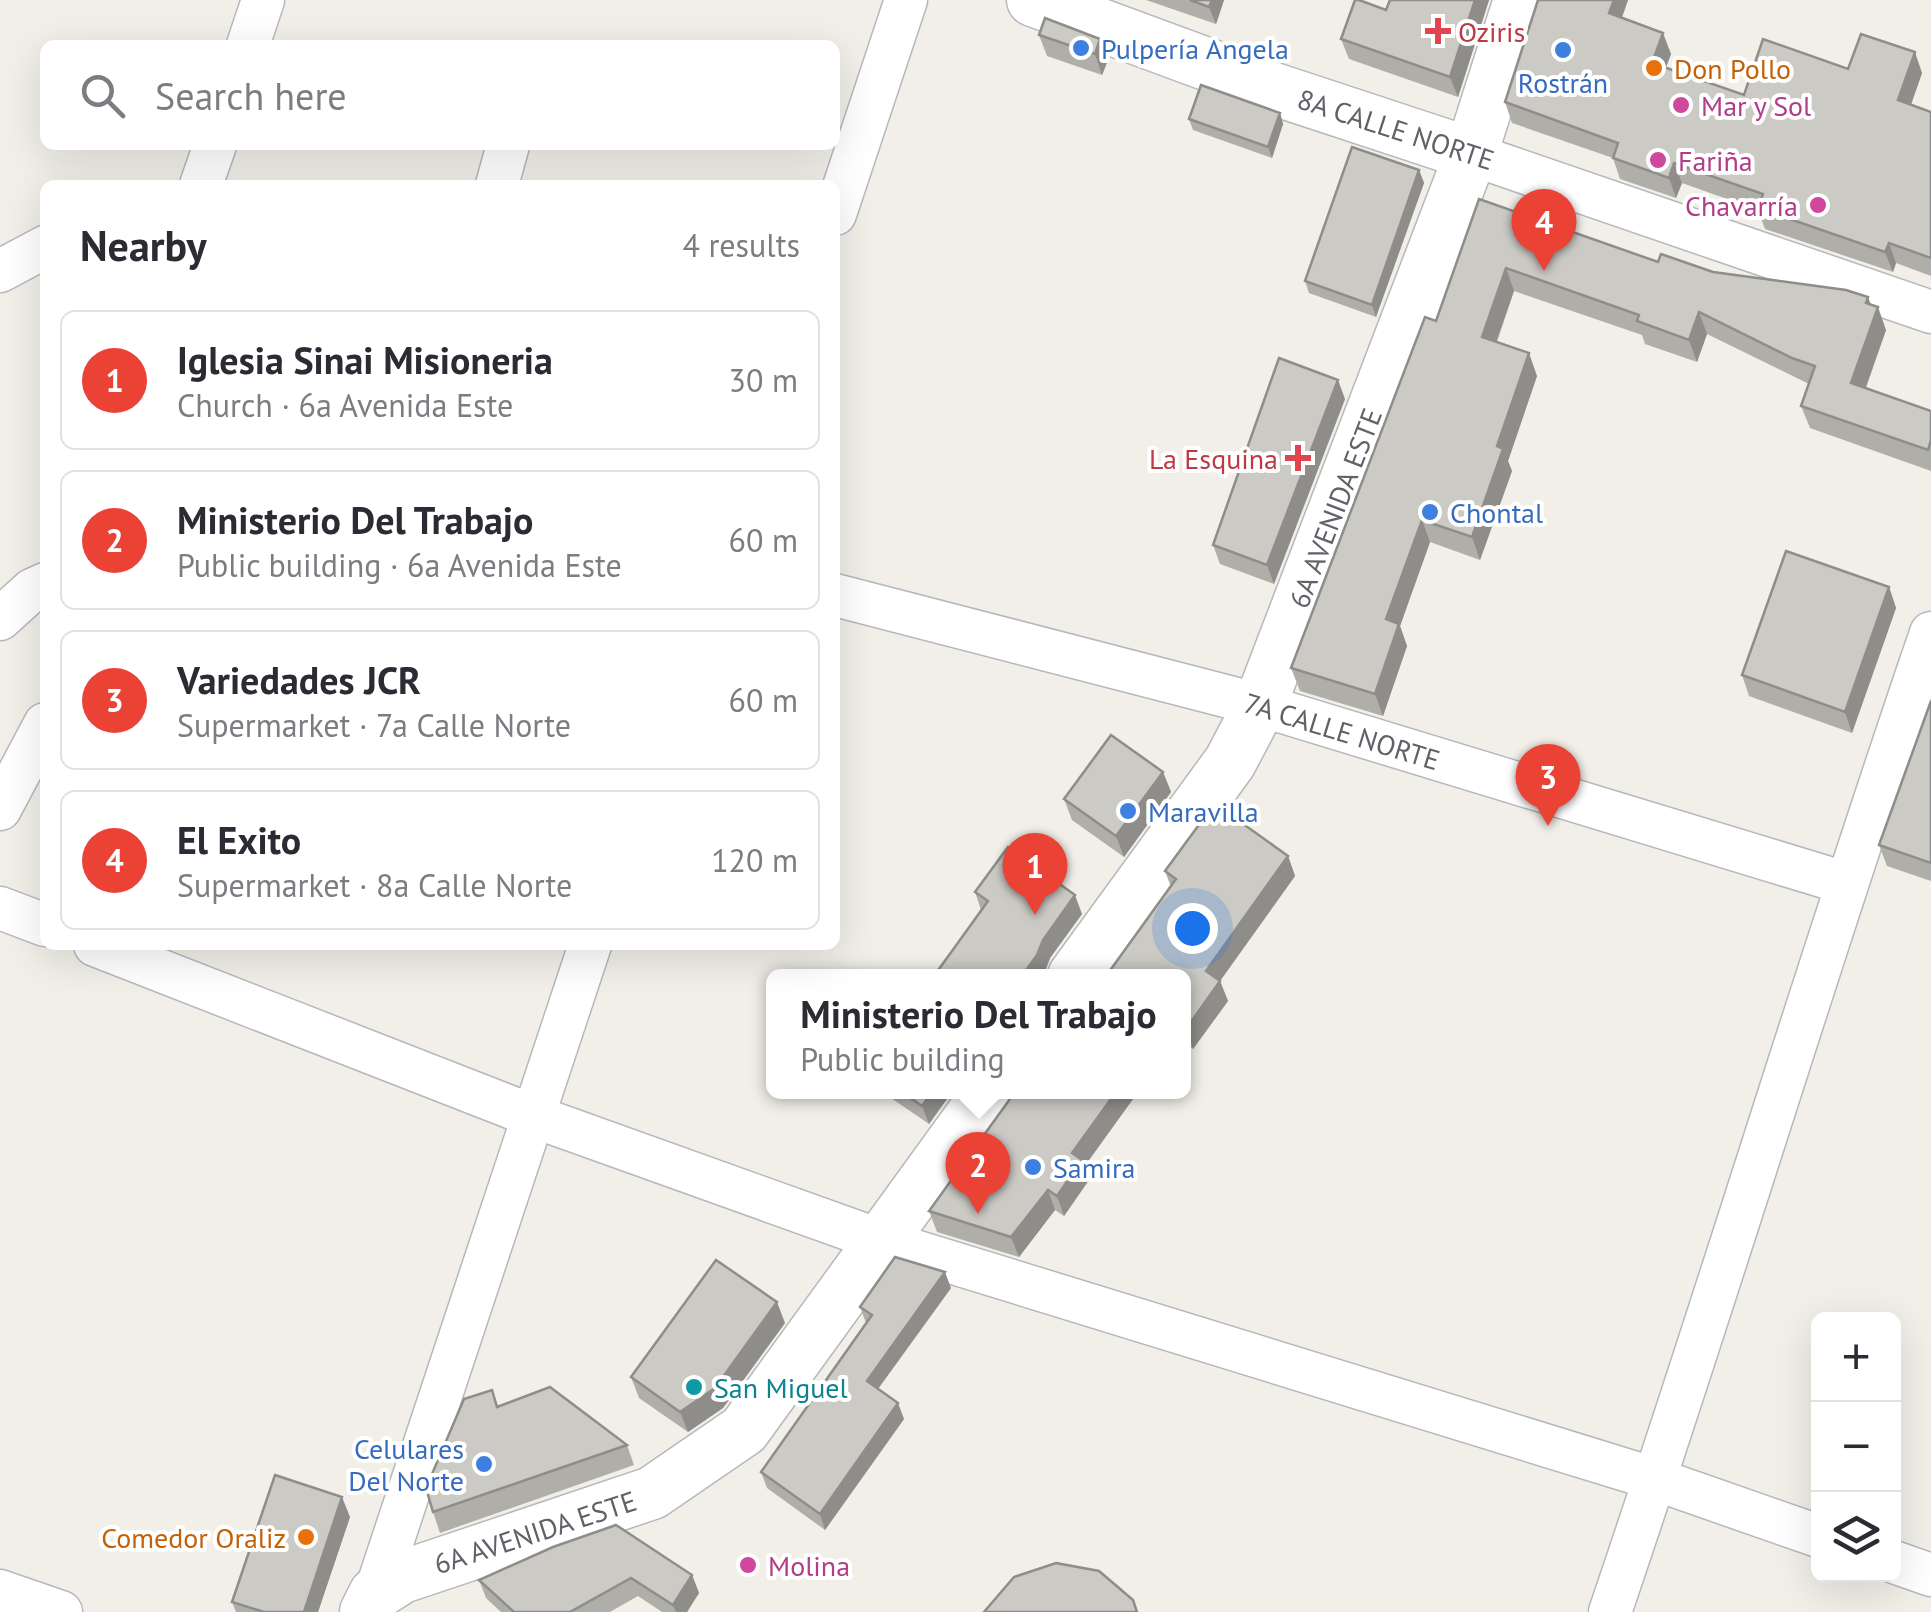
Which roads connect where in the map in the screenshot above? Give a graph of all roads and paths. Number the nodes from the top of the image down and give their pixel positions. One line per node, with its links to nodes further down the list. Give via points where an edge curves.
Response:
1 (263, 0): 5 (street)
2 (906, 0): 11 (street)
3 (1033, 0): 8 (street, 8A CALLE NORTE)
4 (1520, 0): 8 (street, 6A AVENIDA ESTE)
5 (250, 40)
6 (213, 150): 9 (street)
7 (507, 150): 10 (street)
8 (1472, 154): 14 (street, 8A CALLE NORTE); 19 (street, 6A AVENIDA ESTE)
9 (203, 180)
10 (498, 180)
11 (840, 199)
12 (40, 250): 13 (street)
13 (0, 271)
14 (1931, 312)
15 (40, 586): 17 (street)
16 (840, 596): 19 (street, 7A CALLE NORTE)
17 (0, 620)
18 (1931, 633): 22 (street)
19 (1260, 705): 22 (street, 7A CALLE NORTE); 27 (street, 6A AVENIDA ESTE, via 1230,762)
20 (40, 733): 21 (street)
21 (0, 809)
22 (1845, 882): 31 (street)
23 (0, 908): 24 (street)
24 (40, 924)
25 (108, 950): 29 (street)
26 (588, 950): 29 (street)
27 (1079, 969)
28 (983, 1099): 30 (street, 6A AVENIDA ESTE)
29 (533, 1116): 30 (street); 36 (street)
30 (879, 1240): 31 (street); 36 (street, 6A AVENIDA ESTE, via 744,1430 652,1494 402,1576)
31 (1655, 1479): 32 (street); 38 (street)
32 (1811, 1534)
33 (1901, 1564): 34 (street)
34 (1931, 1575)
35 (0, 1591): 37 (street)
36 (371, 1603)
37 (61, 1612)
38 (1610, 1612)

